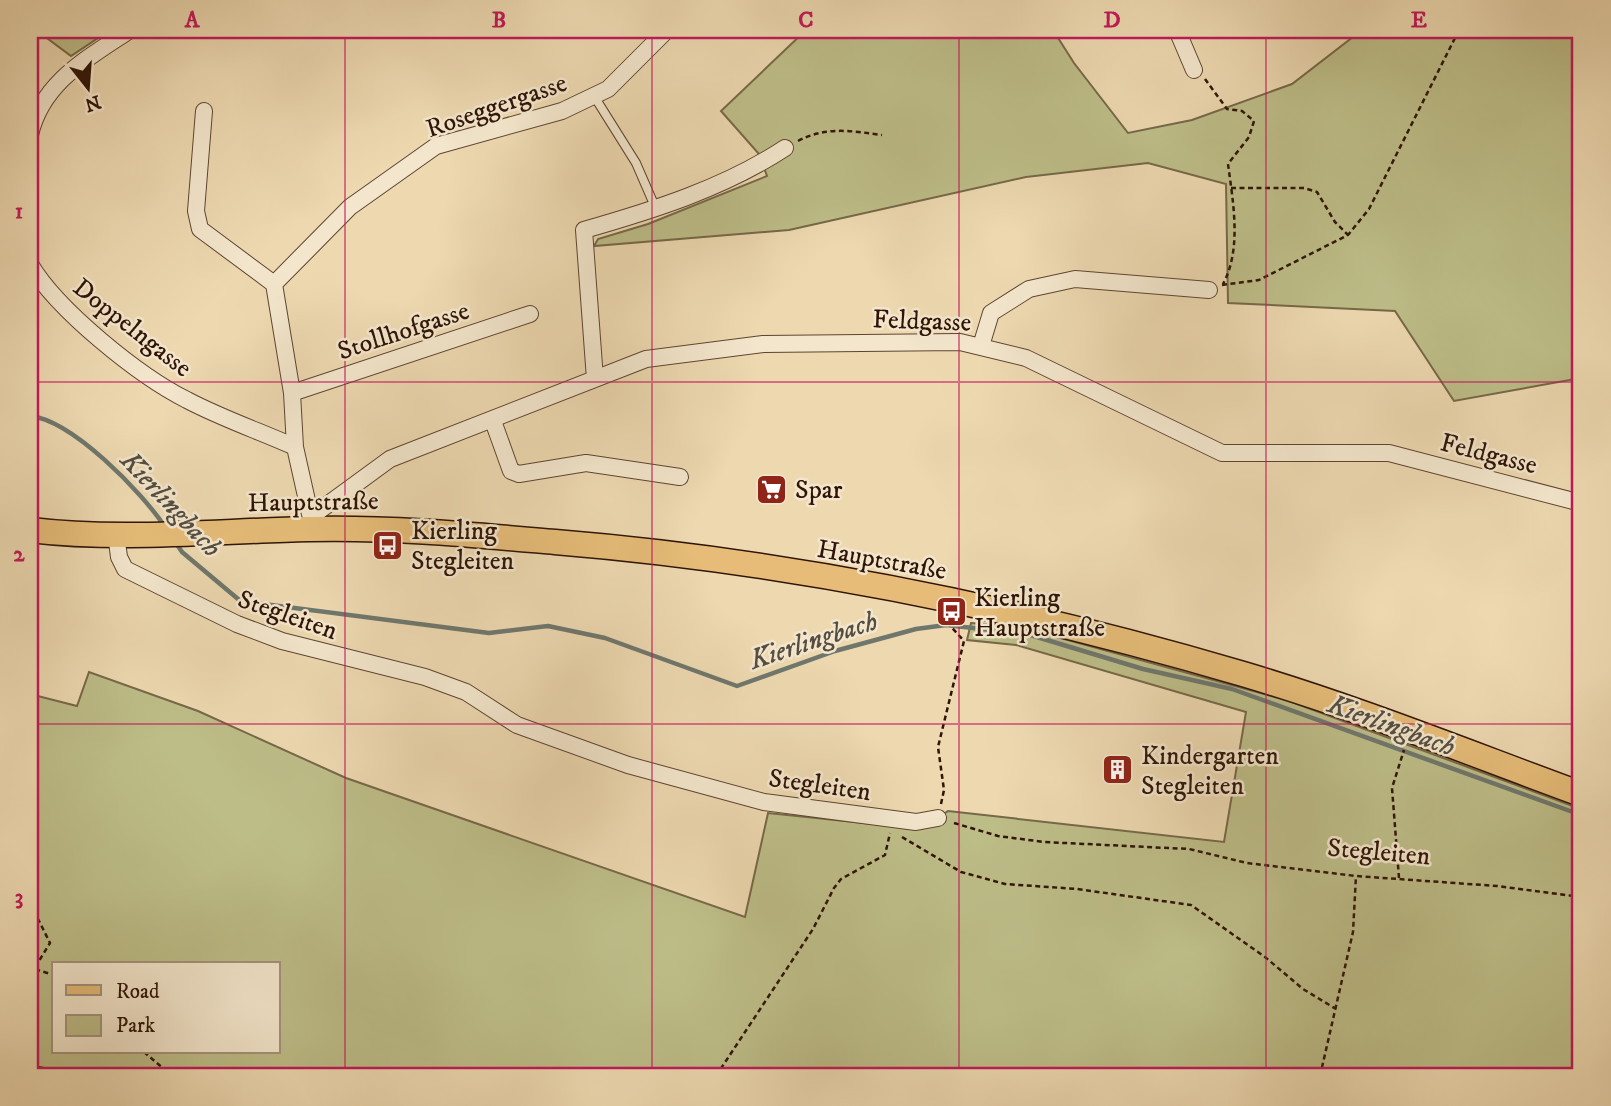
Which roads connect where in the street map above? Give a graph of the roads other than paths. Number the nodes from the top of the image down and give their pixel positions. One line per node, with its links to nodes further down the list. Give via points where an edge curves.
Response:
1 (130, 30): 7 (street, via 54,85)
2 (667, 30): 5 (street, Roseggergasse, via 608,89)
3 (1177, 30): 4 (street)
4 (1194, 70)
5 (594, 96): 9 (lane, via 636,163); 11 (street, Roseggergasse, via 562,111 436,146 350,207)
6 (204, 111): 11 (street, via 195,211 200,229)
7 (30, 135)
8 (785, 148): 9 (street, via 764,162)
9 (656, 209): 15 (street, via 584,229)
10 (30, 264): 18 (street, Doppelngasse, via 69,312 153,379 185,399)
11 (274, 284): 16 (street)
12 (1216, 287): 14 (street, via 1075,279 1029,289 991,313)
13 (530, 314): 16 (street, Stollhofgasse)
14 (981, 346): 15 (street, Feldgasse, via 960,342 762,344 646,359); 20 (street, Feldgasse, via 1026,358 1222,453 1389,453)
15 (595, 379): 17 (street, Feldgasse)
16 (292, 393): 18 (street)
17 (493, 421): 19 (street, via 511,471 519,474 586,463); 21 (street, Feldgasse, via 390,459)
18 (295, 447): 21 (street)
19 (680, 477)
20 (1581, 503)
21 (312, 522): 23 (main road, Hauptstraße); 24 (main road, Hauptstraße, via 644,551 845,581 1038,618 1313,696)
22 (30, 530): 23 (main road, Hauptstraße)
23 (116, 534): 25 (street, Stegleiten, via 125,569 237,624 282,642 425,677 466,692 517,725 628,765 764,802 916,822)
24 (1581, 794)
25 (938, 818)

